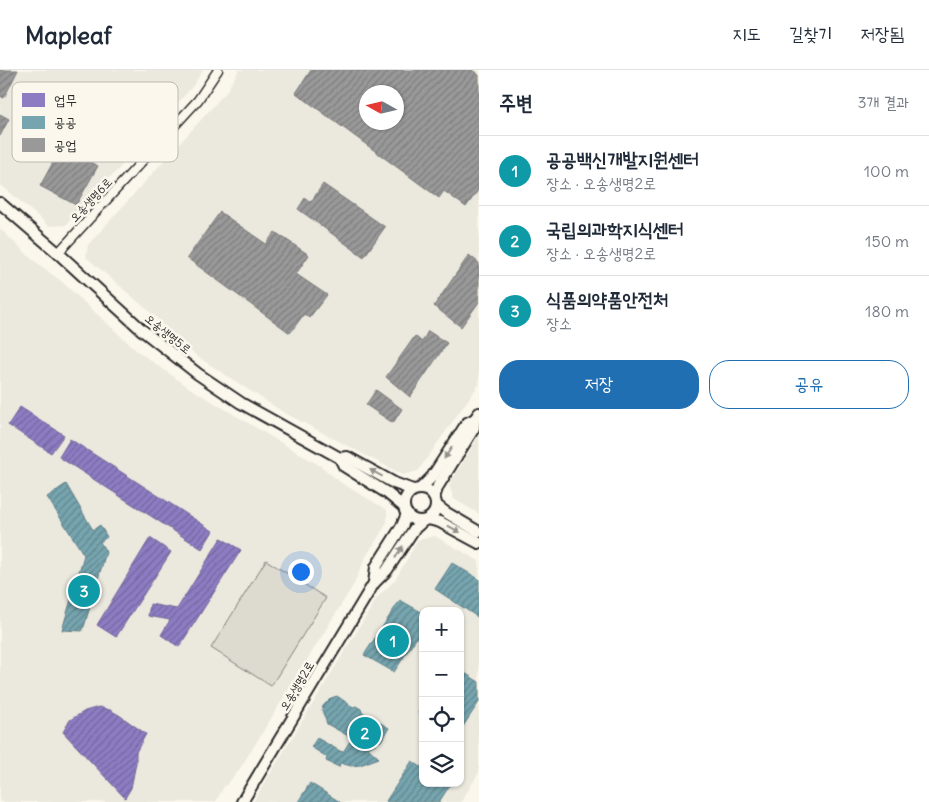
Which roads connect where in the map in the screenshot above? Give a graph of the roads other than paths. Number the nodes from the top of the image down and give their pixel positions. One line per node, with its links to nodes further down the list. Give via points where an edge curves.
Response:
1 (218, 70): 2 (street, 오송생명6로)
2 (178, 122)
3 (142, 162): 5 (street, 오송생명6로)
4 (0, 203): 5 (street, 오송생명5로)
5 (58, 253): 7 (street, 오송생명5로, via 142,330 198,374 241,403)
6 (477, 416): 8 (street, one-way to 8, via 467,423 432,477); 9 (street, via 474,428 438,486)
7 (340, 458): 8 (street, 오송생명5로, one-way to 7, via 394,483 347,456); 10 (street, 오송생명5로, via 344,466 387,492)
8 (417, 489): 9 (street, via 429,491); 10 (street, via 406,497)
9 (435, 501): 11 (street, via 432,516); 12 (street, via 445,512)
10 (405, 510): 11 (street, via 412,520); 14 (street, 오송생명2로, via 402,526 376,566)
11 (425, 520): 13 (street, one-way to 13, via 440,522); 14 (street, 오송생명2로, one-way to 11, via 387,570 414,529)
12 (479, 532)
13 (479, 543)
14 (374, 582): 15 (street, 오송생명2로)
15 (242, 802)

